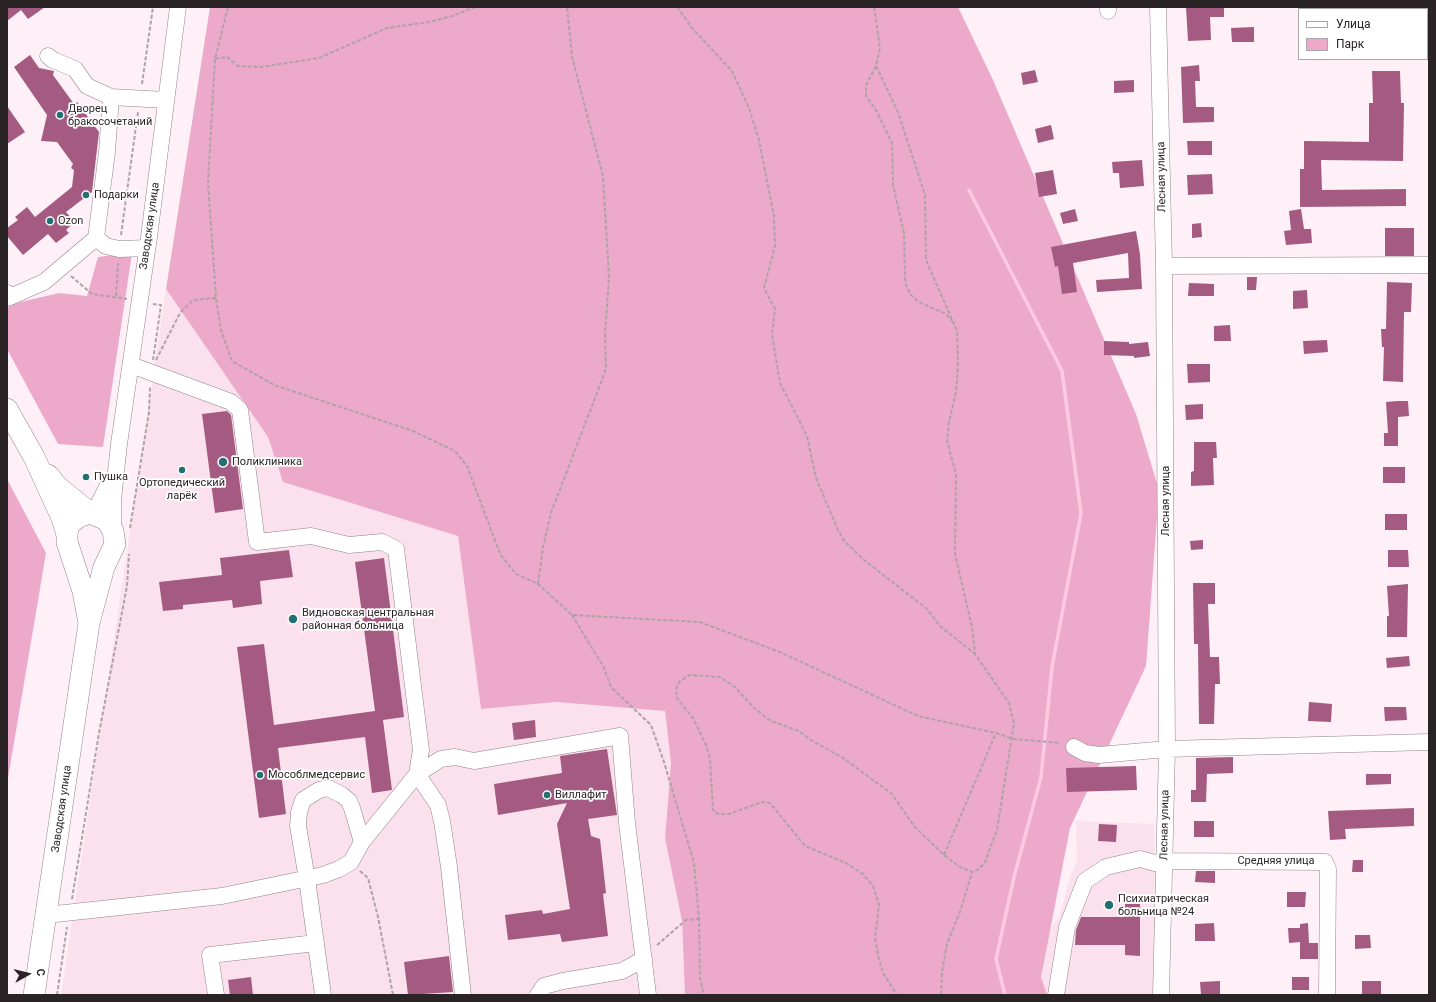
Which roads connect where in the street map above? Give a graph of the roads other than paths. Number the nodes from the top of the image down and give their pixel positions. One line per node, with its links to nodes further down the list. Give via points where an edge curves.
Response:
1 (178, 7): 5 (street, Заводская улица)
2 (1158, 7): 9 (street, Лесная улица)
3 (48, 56): 4 (street, via 75,69 88,86)
4 (111, 97): 5 (street); 6 (street)
5 (166, 100): 7 (street, Заводская улица)
6 (96, 238): 7 (street, via 106,246 119,249); 10 (street, via 44,282 10,297)
7 (147, 248): 11 (street, Заводская улица)
8 (1429, 265): 9 (street)
9 (1164, 266): 23 (street, Лесная улица)
10 (7, 293)
11 (131, 365): 13 (street, Заводская улица); 24 (street, via 230,402 240,410 257,542 311,536 349,545 382,542 396,549 421,750)
12 (7, 409): 14 (main road)
13 (119, 444): 16 (street, via 113,474); 18 (street, via 112,500)
14 (34, 457): 15 (main road); 19 (main road, via 62,518)
15 (58, 487): 16 (street, via 82,497 92,497); 17 (main road)
16 (106, 489): 17 (street)
17 (92, 513): 18 (main road, via 107,520); 19 (main road, via 79,517 68,527)
18 (121, 540): 19 (main road, via 108,556 98,561 81,560); 20 (main road, via 104,567)
19 (70, 545): 20 (main road, via 88,610)
20 (89, 623): 28 (main road, Заводская улица)
21 (1429, 742): 23 (street)
22 (1074, 747): 23 (street, via 1085,753 1099,755)
23 (1167, 749): 26 (street, Лесная улица)
24 (417, 774): 25 (street); 30 (street, via 441,760 455,757 474,761 620,736 627,823); 34 (street, via 438,805 442,820)
25 (362, 842): 27 (street, via 351,862 339,869); 27 (street, via 349,801 328,788 310,794 303,800 298,826)
26 (1164, 861): 37 (street, via 1155,863 1140,859 1106,867 1085,881 1067,927); 38 (street, Лесная улица); 39 (street, Средняя улица, via 1325,862 1328,869)
27 (307, 879): 28 (street, via 222,896); 29 (street)
28 (46, 915): 31 (main road, Заводская улица)
29 (316, 943): 32 (street, via 210,955); 33 (street)
30 (644, 959): 35 (street, via 622,972 544,986); 36 (street)
31 (34, 995)
32 (216, 995)
33 (323, 995)
34 (463, 995)
35 (538, 995)
36 (648, 995)
37 (1056, 995)
38 (1161, 995)
39 (1327, 995)

